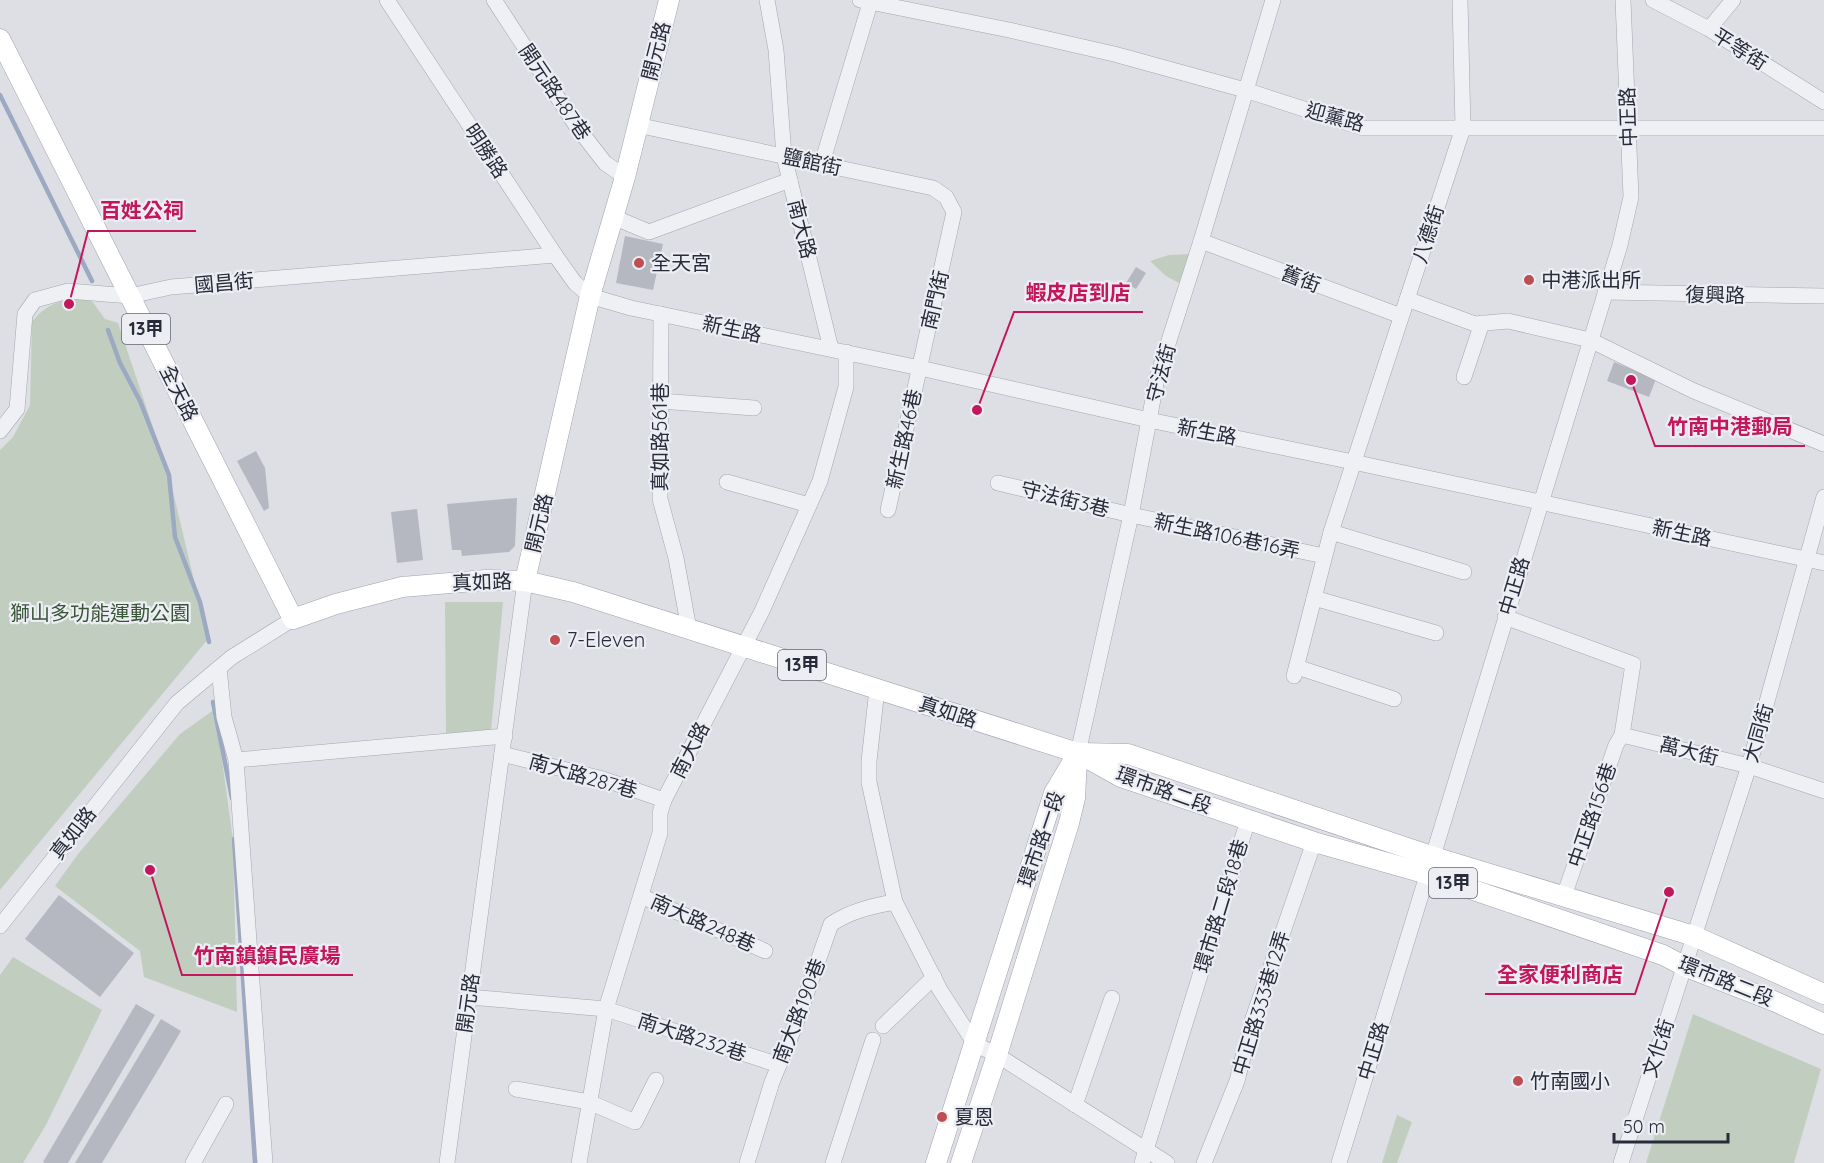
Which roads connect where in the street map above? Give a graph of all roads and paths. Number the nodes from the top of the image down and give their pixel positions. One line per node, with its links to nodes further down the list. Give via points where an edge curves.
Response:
1 (387, 0): 26 (street, 明勝路)
2 (494, 0): 21 (street, 開元路487巷, via 577,128 606,163)
3 (669, 0): 15 (main road, 開元路)
4 (767, 0): 19 (street, 南大路, via 776,50)
5 (1273, 0): 13 (street, 守法街)
6 (1460, 0): 16 (street, 八德街)
7 (1623, 0): 17 (street, 中正路)
8 (1653, 0): 11 (street, 平等街)
9 (1733, 0): 11 (street)
10 (867, 1): 13 (street, 迎薰路, via 1114,54); 20 (street)
11 (1709, 29): 14 (street, 平等街)
12 (0, 39): 28 (main road, 全天路 / 13甲)
13 (1245, 90): 16 (street, 迎薰路, via 1363,128); 25 (street, 守法街)
14 (1824, 102)
15 (637, 125): 19 (street, 鹽館街); 21 (main road, 開元路)
16 (1463, 128): 17 (street, 迎薰路); 31 (street, 八德街)
17 (1628, 128): 18 (street, 迎薰路); 27 (street, 中正路, via 1631,197)
18 (1824, 128)
19 (784, 156): 20 (street, 鹽館街); 22 (street, 南大路)
20 (822, 163): 24 (street, 鹽館街, via 933,188 946,197 954,212)
21 (625, 177): 23 (main road, 開元路)
22 (790, 180): 23 (street, via 649,232); 36 (street, 南大路)
23 (613, 216): 29 (main road, 開元路)
24 (950, 233): 37 (street, 南門街)
25 (1201, 241): 33 (street, 舊街); 41 (street, 守法街, via 1157,378)
26 (555, 255): 28 (street, 國昌街, via 171,287); 29 (street, 明勝路, via 575,283)
27 (1605, 292): 30 (street, 復興路); 35 (street, 中正路)
28 (130, 296): 42 (street, 國昌街, via 68,291 35,300 25,314 17,410); 60 (main road, 全天路 / 13甲)
29 (591, 296): 32 (street, 新生路); 57 (main road, 開元路)
30 (1824, 296)
31 (1407, 299): 33 (street, 八德街); 34 (street, via 1474,324)
32 (661, 314): 36 (street, 新生路); 39 (street, 真如路561巷)
33 (1401, 316): 44 (street, 八德街)
34 (1482, 323): 35 (street, via 1508,321); 38 (street)
35 (1590, 340): 43 (street, via 1694,391); 48 (street, 中正路)
36 (838, 350): 37 (street, 新生路); 49 (street, 南大路, via 846,387 820,481)
37 (920, 368): 41 (street, 新生路); 50 (street, 新生路46巷)
38 (1464, 378)
39 (660, 401): 40 (street); 61 (street, 真如路561巷, via 660,499 676,558)
40 (754, 408)
41 (1149, 420): 44 (street, 新生路); 51 (street, 守法街)
42 (0, 431)
43 (1824, 444)
44 (1353, 462): 48 (street, 新生路); 52 (street, 八德街)
45 (726, 482): 49 (street)
46 (998, 483): 51 (street, 守法街3巷)
47 (1824, 497): 54 (street, 大同街)
48 (1540, 502): 54 (street, 新生路); 59 (street, 中正路)
49 (809, 505): 63 (street, 南大路)
50 (888, 510)
51 (1131, 515): 53 (street, 新生路106巷16弄); 69 (street, 守法街)
52 (1331, 532): 53 (street, 八德街); 56 (street)
53 (1324, 556): 58 (street, 八德街)
54 (1807, 559): 55 (street, 新生路); 72 (street, 大同街)
55 (1824, 563)
56 (1464, 572)
57 (525, 581): 60 (main road, 真如路 / 13甲, via 402,587); 61 (main road, 真如路 / 13甲, via 573,592); 68 (street, 開元路)
58 (1314, 598): 62 (street); 66 (street, 八德街, via 1295,671)
59 (1505, 617): 67 (street, 中正路156巷, via 1633,664); 77 (street, 中正路)
60 (293, 619): 64 (street, 真如路)
61 (688, 629): 63 (main road, 真如路 / 13甲)
62 (1436, 633)
63 (743, 646): 65 (main road, 真如路 / 13甲); 74 (street, 南大路)
64 (219, 668): 71 (street, via 224,717); 81 (street, 真如路, via 177,703)
65 (877, 690): 69 (main road, 真如路 / 13甲); 80 (street, via 869,782)
66 (1394, 699)
67 (1622, 735): 72 (street, 萬大街); 79 (street, 中正路156巷)
68 (505, 736): 70 (street, 開元路); 71 (street)
69 (1078, 753): 75 (main road, 環市路二段 / 13甲, via 1120,777); 77 (main road, 環市路二段 / 13甲, via 1128,754); 93 (main road, 環市路一段, via 1054,793); 94 (main road, 環市路一段, via 1069,823)
70 (502, 754): 74 (street, 南大路287巷, via 603,779); 87 (street, 開元路)
71 (236, 760): 103 (street)
72 (1749, 766): 73 (street, 萬大街); 82 (street, 大同街)
73 (1824, 791)
74 (664, 800): 78 (street, 南大路, via 660,833)
75 (1248, 820): 76 (main road, 環市路二段 / 13甲); 101 (street, 環市路二段18巷)
76 (1314, 842): 77 (main road, 環市路二段 / 13甲); 111 (street, 中正路333巷12弄, via 1252,1021 1237,1081)
77 (1430, 865): 79 (main road, 環市路二段 / 13甲); 84 (main road, 環市路二段 / 13甲); 112 (street, 中正路)
78 (641, 896): 83 (street, 南大路248巷); 89 (street, 南大路)
79 (1564, 896): 82 (main road, 環市路二段 / 13甲)
80 (895, 902): 85 (street); 95 (street, 南大路190巷, via 869,906 831,924)
81 (0, 926)
82 (1694, 936): 84 (street, 大同街); 86 (main road, 環市路二段 / 13甲)
83 (765, 951)
84 (1684, 966): 90 (main road, 環市路二段 / 13甲); 113 (street, 文化街)
85 (934, 977): 91 (street); 93 (street)
86 (1824, 994)
87 (469, 997): 89 (street, 南大路232巷); 104 (street, 開元路)
88 (1112, 998): 100 (street)
89 (606, 1009): 95 (street, 南大路232巷); 98 (street, 南大路)
90 (1824, 1024)
91 (883, 1026)
92 (873, 1040): 107 (street)
93 (975, 1044): 94 (street); 108 (main road, 環市路一段)
94 (997, 1055): 100 (street); 109 (main road, 環市路一段)
95 (779, 1065): 106 (street, 南大路190巷)
96 (656, 1080): 98 (street, via 635,1122)
97 (516, 1089): 98 (street)
98 (589, 1102): 105 (street, 南大路)
99 (226, 1104): 102 (street)
100 (1075, 1105): 101 (street)
101 (1144, 1156): 110 (street)
102 (193, 1163)
103 (266, 1163)
104 (447, 1163)
105 (579, 1163)
106 (747, 1163)
107 (833, 1163)
108 (936, 1163)
109 (961, 1163)
110 (1167, 1163)
111 (1204, 1163)
112 (1339, 1163)
113 (1621, 1163)

